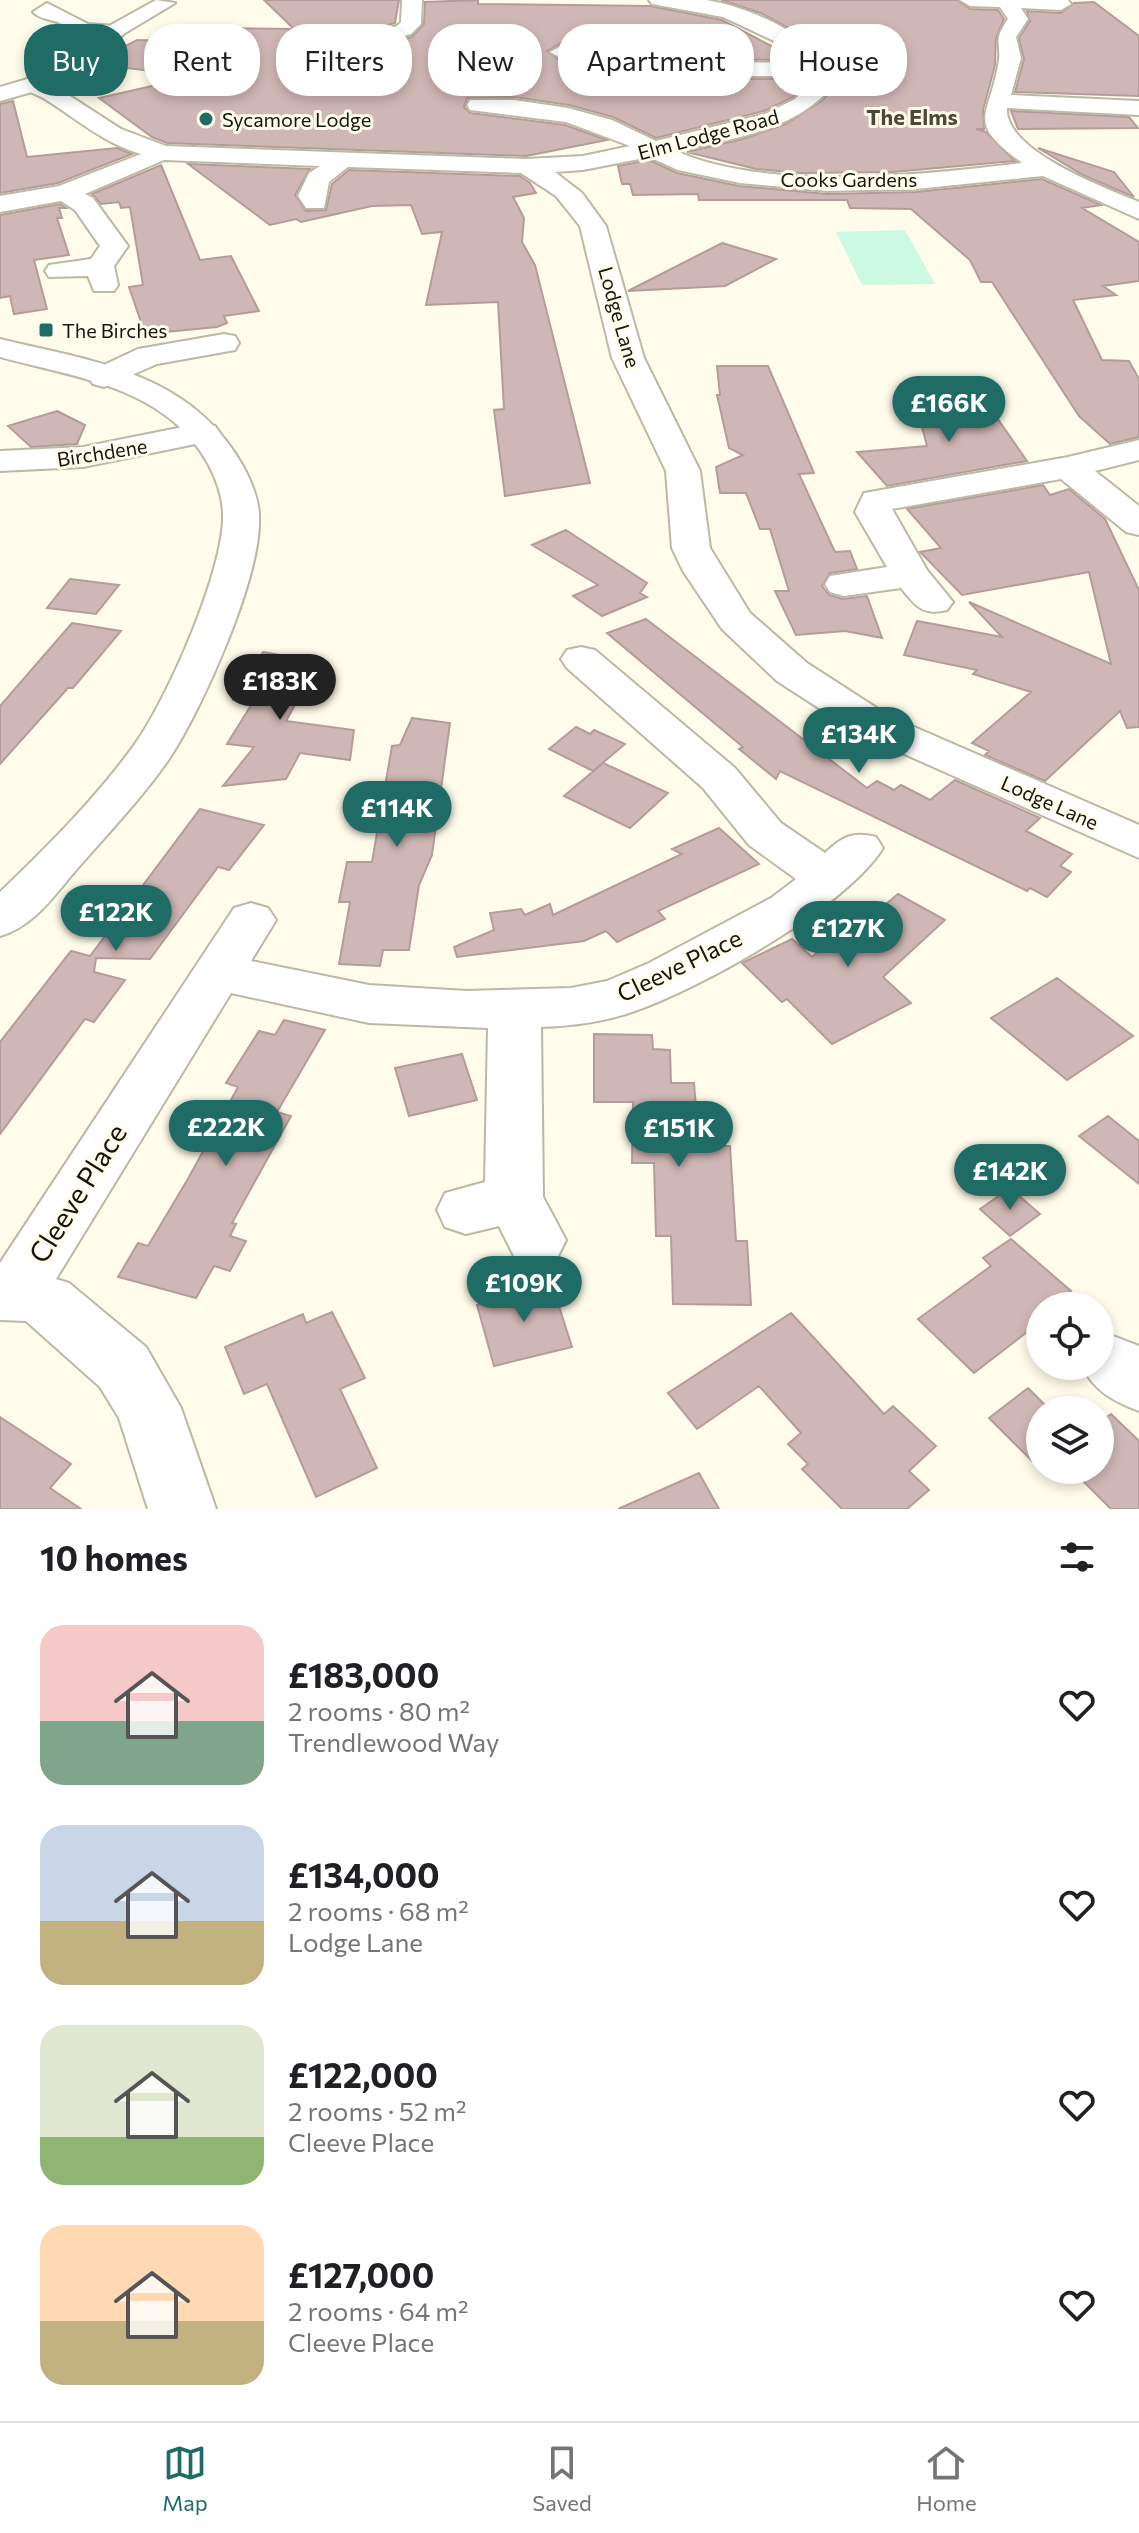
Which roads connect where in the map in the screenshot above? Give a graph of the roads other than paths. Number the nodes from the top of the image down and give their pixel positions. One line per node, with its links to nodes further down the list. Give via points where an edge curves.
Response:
1 (126, 0): 5 (street); 10 (street)
2 (412, 0): 12 (street)
3 (659, 0): 13 (street, via 714,7)
4 (970, 0): 6 (street)
5 (170, 1): 11 (street)
6 (1008, 4): 7 (street); 19 (street, via 1018,19 1007,35 1013,52)
7 (1061, 4)
8 (47, 9): 9 (street, via 43,12)
9 (74, 24)
10 (118, 24)
11 (128, 24)
12 (409, 24)
13 (770, 31)
14 (24, 88): 15 (street)
15 (0, 92)
16 (59, 96): 23 (street, Lodge Lane, via 102,129 143,148 193,155)
17 (505, 96): 21 (street, Cooks Gardens, via 489,105 595,123)
18 (810, 96): 21 (street, Elm Lodge Road, via 792,111)
19 (999, 101): 20 (street); 25 (street, via 994,115 1000,127)
20 (1139, 108)
21 (655, 150): 24 (street, Elm Lodge Road, via 583,163); 25 (street, Cooks Gardens, via 702,169 787,180 915,180)
22 (153, 158): 26 (street)
23 (341, 159): 24 (street, Lodge Lane); 27 (street, via 318,178)
24 (526, 166): 41 (street, Lodge Lane, via 561,185 583,206 593,226 628,358 683,471 691,548 736,621 792,672 874,725)
25 (1047, 168): 29 (street)
26 (65, 193): 28 (street); 30 (street, via 84,204 114,246 102,275)
27 (318, 196)
28 (0, 204)
29 (1139, 211)
30 (59, 271)
31 (0, 348): 33 (street)
32 (208, 350): 33 (street, via 145,357)
33 (104, 377): 34 (street, via 172,405)
34 (203, 433): 36 (street, Birchdene, via 91,456); 42 (street, via 233,485 241,522 235,561 194,676 161,738 119,792)
35 (1139, 450): 37 (street)
36 (0, 461)
37 (1068, 467): 38 (street); 39 (street, via 877,501 873,512 922,588)
38 (1139, 524)
39 (844, 584)
40 (581, 659): 45 (street, Cleeve Place, via 719,778 765,834 844,863 788,910 641,989 571,1007)
41 (1139, 843)
42 (0, 919)
43 (251, 920): 44 (street, Cleeve Place)
44 (217, 972): 45 (street, Cleeve Place, via 369,1004); 47 (street, Cleeve Place)
45 (515, 1011): 46 (street)
46 (505, 1216)
47 (7, 1294): 48 (street, via 47,1302 135,1381)
48 (182, 1509)

